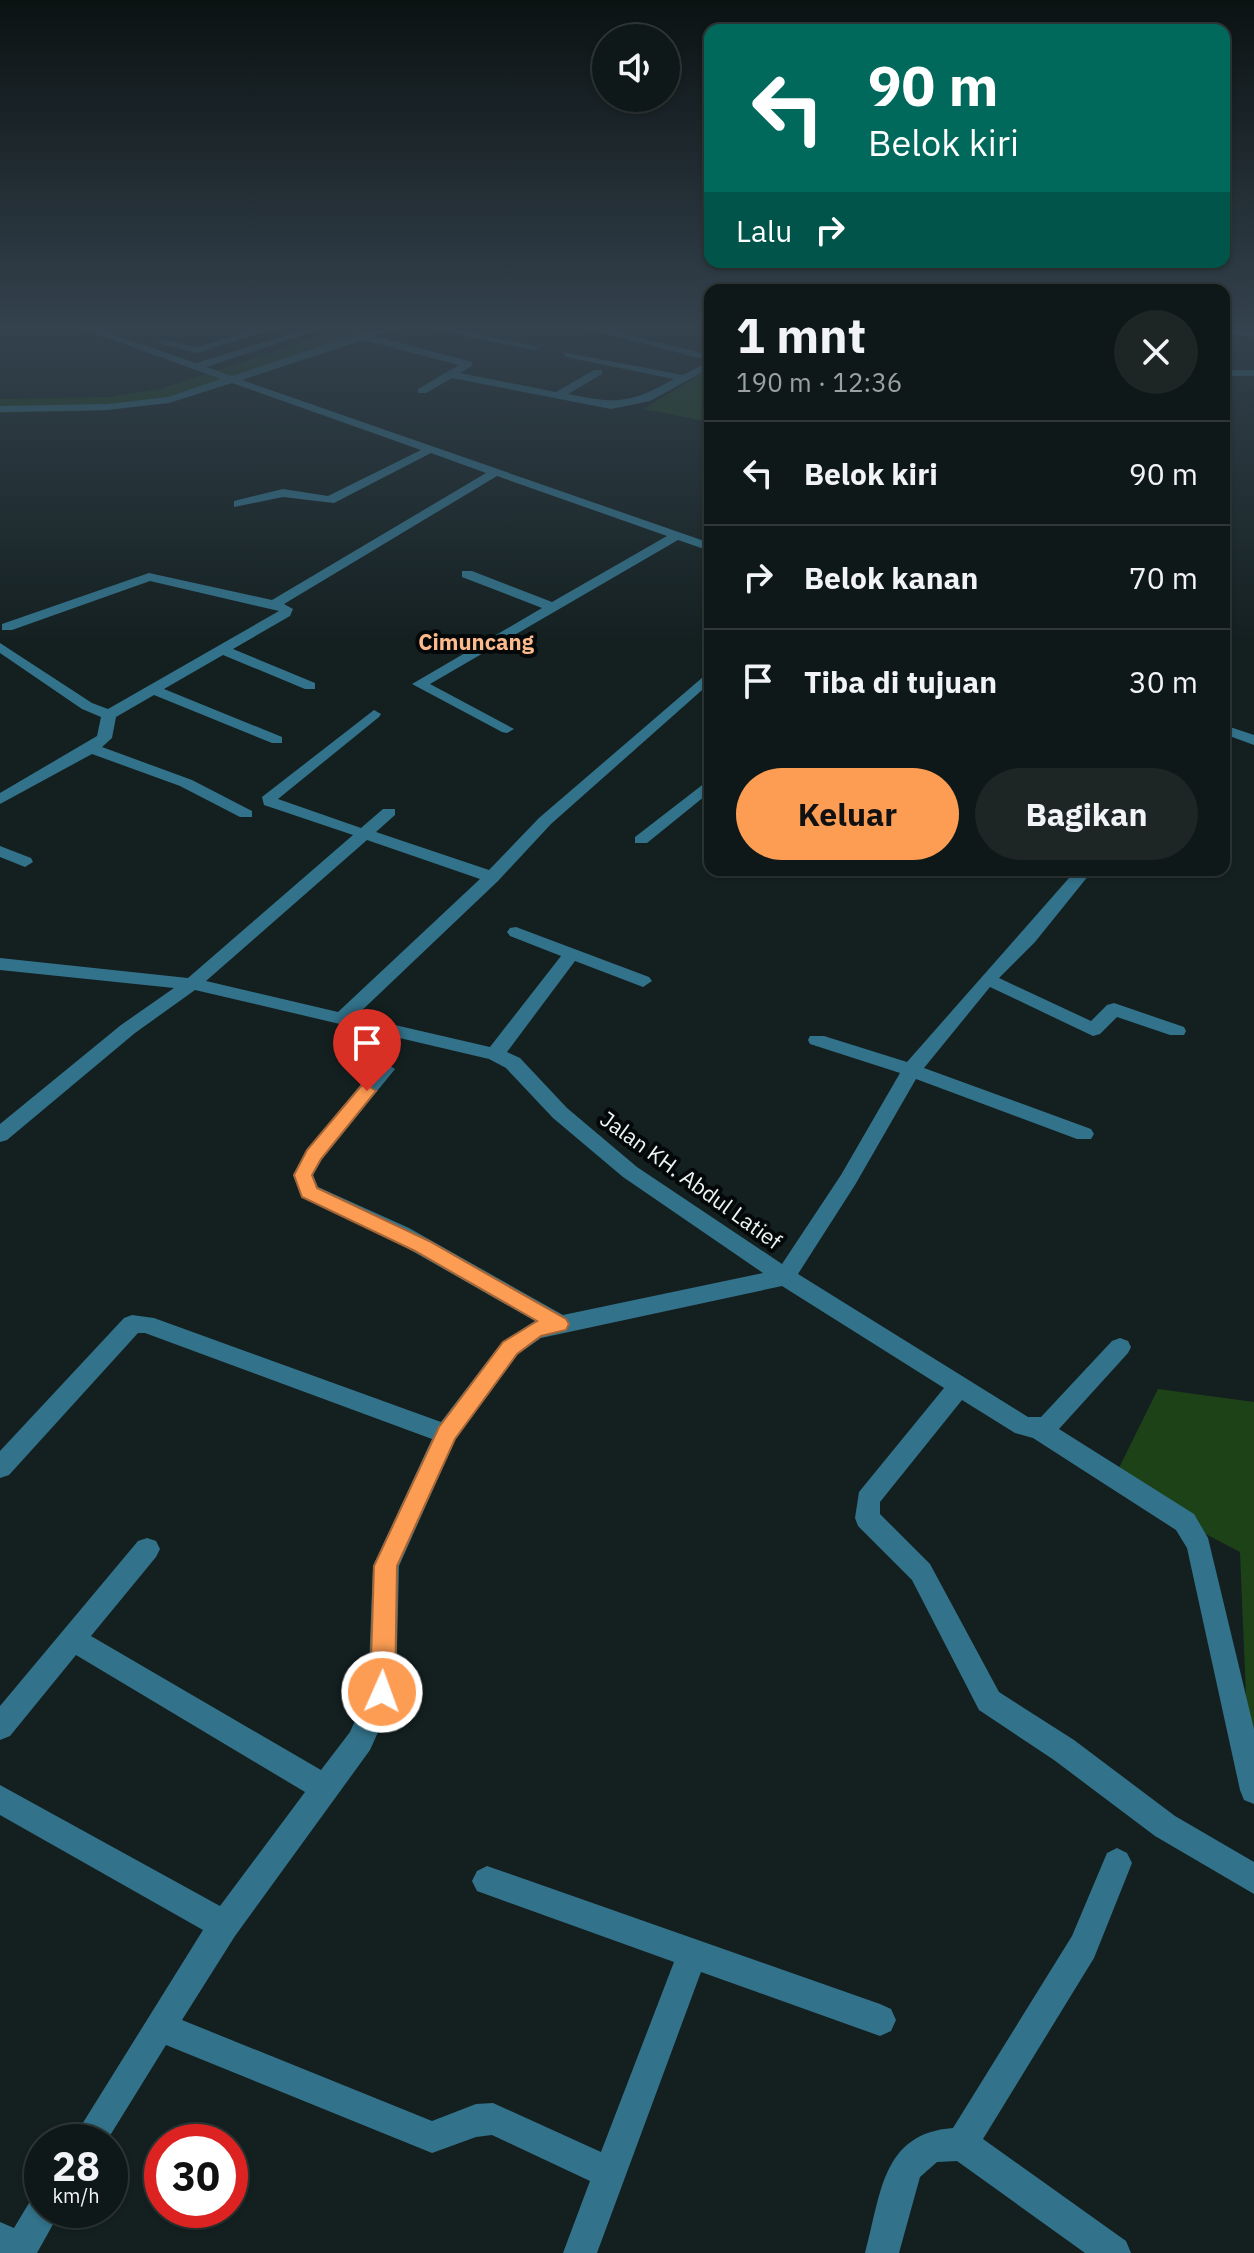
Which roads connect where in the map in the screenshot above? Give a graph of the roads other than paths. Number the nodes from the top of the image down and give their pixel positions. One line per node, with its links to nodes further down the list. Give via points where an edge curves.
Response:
1 (383, 432): 2 (street)
2 (431, 449): 3 (street); 4 (street, via 330,500 283,493)
3 (497, 471): 5 (street); 8 (street)
4 (238, 504)
5 (676, 536): 6 (street); 9 (street)
6 (704, 545)
7 (467, 574): 9 (street)
8 (274, 604): 10 (street, via 149,577); 12 (street, via 287,611)
9 (552, 607): 20 (street, via 419,684)
10 (2, 626)
11 (0, 647): 19 (street, via 87,706)
12 (220, 649): 14 (street); 15 (street)
13 (704, 681): 16 (street)
14 (310, 686)
15 (152, 689): 19 (street); 22 (street)
16 (690, 694): 17 (street); 34 (street, via 545,821)
17 (704, 698)
18 (374, 714): 29 (street, via 270,797 274,806)
19 (109, 715): 24 (street, via 104,738)
20 (507, 729)
21 (1230, 731): 23 (street)
22 (277, 740)
23 (1254, 740)
24 (91, 748): 26 (street); 28 (street, via 186,783)
25 (704, 789): 30 (street)
26 (0, 799)
27 (389, 812): 29 (street)
28 (246, 814)
29 (365, 835): 34 (street); 40 (street)
30 (641, 840)
31 (0, 851): 32 (street)
32 (25, 862)
33 (1080, 876): 38 (street, Jalan KH. Abdul Latief)
34 (492, 877): 41 (street)
35 (516, 932): 36 (street)
36 (573, 952): 39 (street); 44 (street)
37 (0, 964): 40 (street, Jalan KH. Abdul Latief)
38 (987, 979): 42 (street, via 1093,1030 1114,1009); 46 (street, Jalan KH. Abdul Latief)
39 (643, 981)
40 (192, 984): 41 (street, Jalan KH. Abdul Latief); 48 (street, via 107,1045)
41 (340, 1020): 44 (street, Jalan KH. Abdul Latief)
42 (1177, 1031)
43 (817, 1040): 46 (street)
44 (495, 1054): 49 (street, Jalan KH. Abdul Latief, via 513,1063 560,1113 630,1172)
45 (385, 1069): 50 (street, via 314,1155 303,1175 309,1192 401,1234)
46 (911, 1070): 47 (street); 49 (street, Jalan KH. Abdul Latief)
47 (1084, 1134)
48 (0, 1135)
49 (785, 1277): 50 (street); 52 (street)
50 (559, 1324): 54 (street, via 535,1330 510,1348)
51 (1120, 1347): 53 (street)
52 (960, 1385): 53 (street, via 1023,1426); 63 (street, via 868,1499 867,1518 921,1572 989,1701 1165,1826)
53 (1039, 1429): 60 (street, via 1185,1522 1199,1546)
54 (446, 1434): 55 (street, via 146,1324 132,1324); 59 (street, via 386,1566 382,1692 360,1741)
55 (0, 1468)
56 (147, 1549): 57 (street)
57 (72, 1639): 58 (street); 59 (street)
58 (0, 1727)
59 (326, 1789): 65 (street)
60 (1254, 1790)
61 (0, 1799): 65 (street)
62 (1117, 1863): 70 (street, via 1083,1947)
63 (1254, 1879)
64 (487, 1881): 66 (street)
65 (224, 1925): 68 (street)
66 (693, 1952): 67 (street); 71 (street)
67 (880, 2020)
68 (160, 2027): 69 (street); 71 (street, via 432,2137 475,2118 493,2119)
69 (98, 2124)
70 (962, 2144): 75 (street, via 930,2146 906,2167); 76 (street)
71 (608, 2172): 74 (street)
72 (28, 2228): 73 (street)
73 (12, 2247)
74 (580, 2253)
75 (882, 2253)
76 (1114, 2253)

